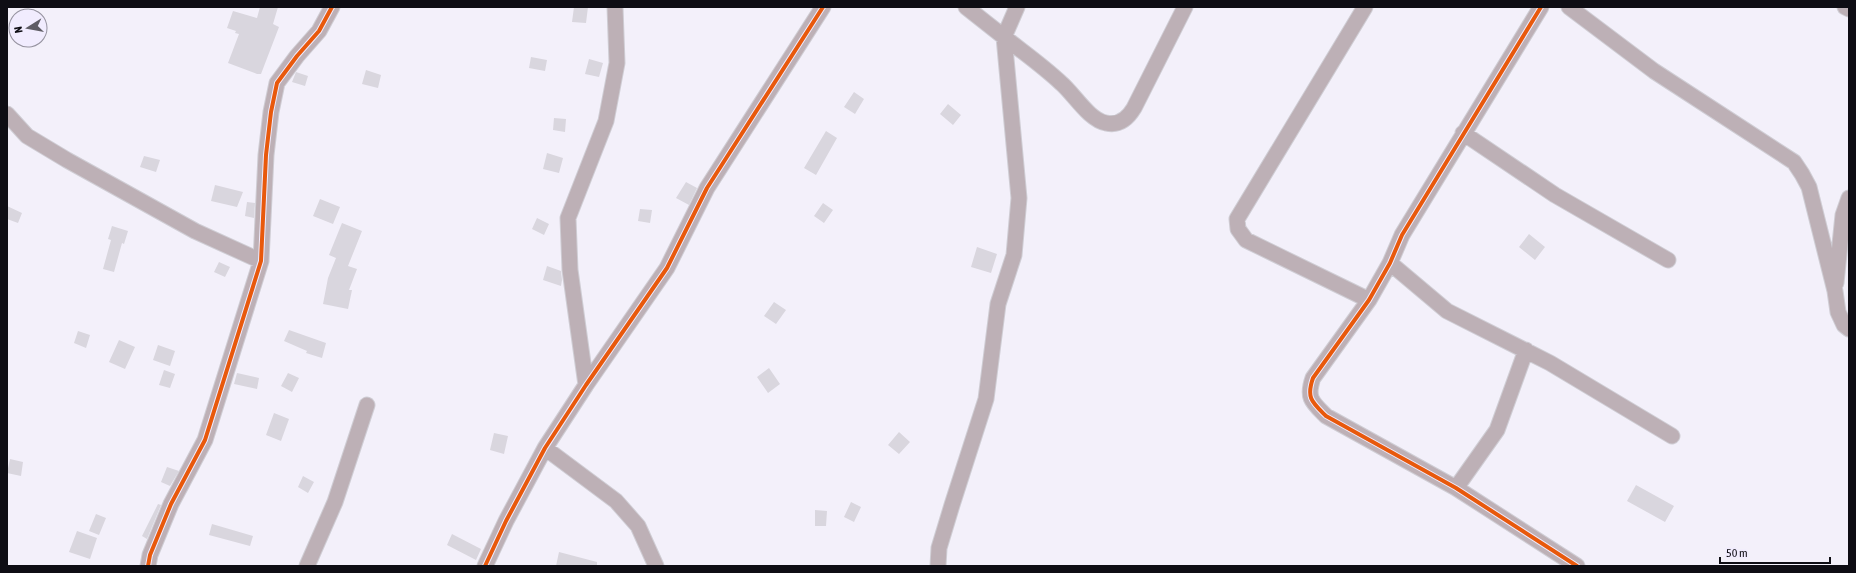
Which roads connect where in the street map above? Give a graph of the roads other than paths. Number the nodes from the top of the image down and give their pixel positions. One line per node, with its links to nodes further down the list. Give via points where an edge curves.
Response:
1 (332, 7): 17 (street, via 319,30 277,83 266,155)
2 (616, 7): 23 (street, via 617,63 606,121 568,218 570,270)
3 (823, 7): 23 (street, via 707,188 667,268)
4 (966, 7): 12 (street)
5 (1017, 7): 12 (street)
6 (1185, 7): 12 (street, via 1134,108 1127,118 1118,123 1106,123 1090,114 1062,83)
7 (1365, 7): 20 (street, via 1237,219 1238,229 1246,240)
8 (1541, 7): 14 (street)
9 (1569, 7): 19 (street, via 1654,71 1794,162 1809,187)
10 (1845, 7): 11 (street)
11 (1849, 9)
12 (1004, 37): 32 (street, via 1019,198 1014,255 998,304 986,399 952,505 940,548)
13 (7, 114): 17 (street, via 27,136 61,156 195,231)
14 (1463, 133): 16 (street, via 1555,195); 18 (street, via 1402,235)
15 (1849, 198): 19 (street, via 1843,215)
16 (1668, 260)
17 (261, 261): 28 (street, via 205,440 171,504)
18 (1390, 263): 20 (street); 22 (street, via 1447,311)
19 (1835, 291): 21 (street, via 1838,312 1844,325)
20 (1369, 300): 27 (street, via 1314,378 1309,389 1313,404 1326,416)
21 (1849, 329)
22 (1526, 350): 25 (street); 27 (street, via 1497,430)
23 (586, 385): 26 (street)
24 (367, 405): 29 (street, via 335,502)
25 (1672, 436)
26 (545, 448): 30 (street); 31 (street, via 616,501 638,526)
27 (1456, 488): 33 (street)
28 (148, 566)
29 (307, 566)
30 (485, 566)
31 (656, 566)
32 (938, 566)
33 (1577, 566)

